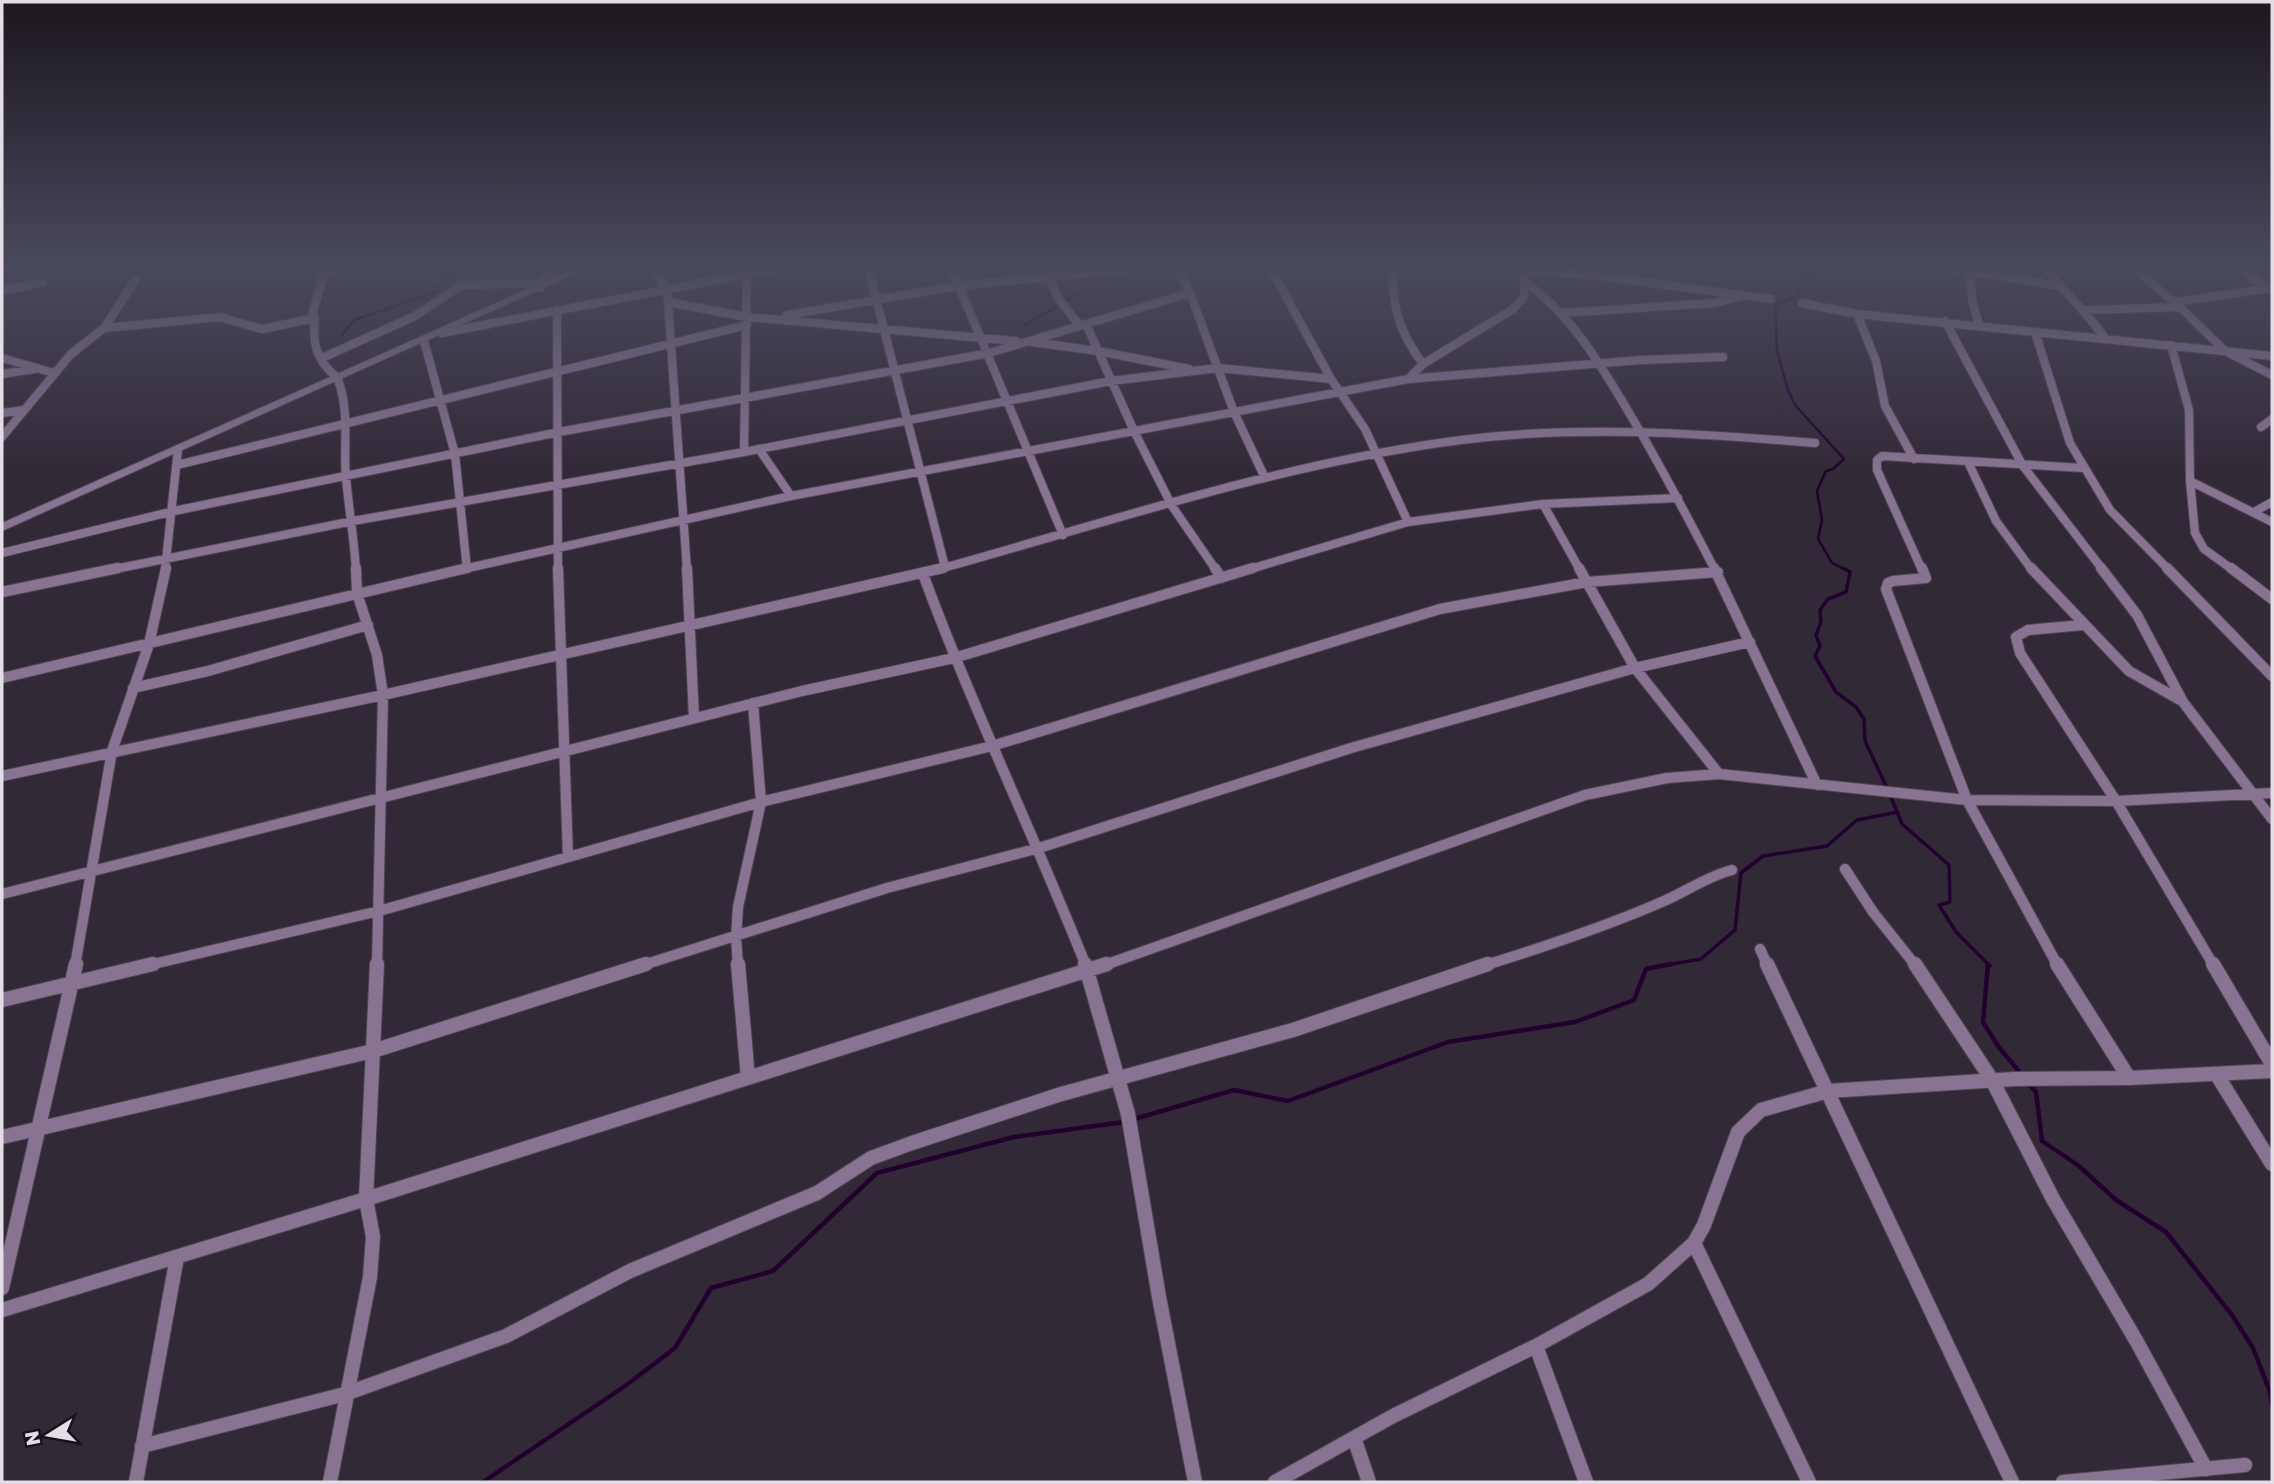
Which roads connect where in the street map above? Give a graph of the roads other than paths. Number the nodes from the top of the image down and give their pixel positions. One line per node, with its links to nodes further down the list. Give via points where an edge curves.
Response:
1 (94, 336): 44 (street)
2 (313, 336): 36 (street)
3 (370, 336): 36 (street)
4 (435, 336): 26 (street)
5 (559, 336): 43 (street)
6 (670, 336): 28 (street)
7 (697, 336): 28 (street)
8 (746, 336): 52 (street)
9 (887, 336): 41 (street)
10 (949, 336): 25 (street)
11 (980, 336): 25 (street)
12 (1045, 336): 27 (street)
13 (1089, 336): 30 (street)
14 (1206, 336): 39 (street)
15 (1308, 336): 48 (street)
16 (1403, 336): 38 (street)
17 (1468, 336): 38 (street)
18 (1578, 336): 37 (street)
19 (1866, 336): 74 (street, via 1885,406)
20 (1953, 336): 78 (street)
21 (2036, 336): 79 (street, via 2070,443)
22 (2085, 336): 24 (street)
23 (2210, 336): 31 (street)
24 (2105, 338): 29 (street)
25 (982, 340): 27 (street); 32 (street)
26 (424, 341): 47 (street); 53 (street)
27 (1026, 342): 30 (street); 32 (street)
28 (671, 344): 43 (street); 56 (street)
29 (2171, 345): 31 (street); 83 (street, via 2189,410)
30 (1098, 351): 42 (street); 50 (street)
31 (2225, 351): 33 (street); 46 (street)
32 (989, 353): 41 (street); 54 (street)
33 (2272, 356)
34 (1723, 357): 37 (street)
35 (2, 358): 40 (street)
36 (322, 358): 47 (street)
37 (1598, 363): 49 (street); 65 (street)
38 (1423, 364): 49 (street)
39 (1218, 368): 42 (street); 48 (street); 57 (street)
40 (38, 369): 44 (street); 45 (street)
41 (896, 369): 52 (street); 60 (street)
42 (1198, 370): 50 (street)
43 (561, 371): 53 (street); 64 (street)
44 (54, 373): 55 (street)
45 (2, 374)
46 (2272, 375)
47 (338, 378): 61 (street); 68 (street)
48 (1331, 379): 51 (street)
49 (1408, 379): 51 (street)
50 (1111, 381): 54 (street); 63 (street)
51 (1342, 392): 57 (street); 72 (street)
52 (744, 397): 56 (street); 71 (street)
53 (442, 400): 61 (street); 73 (street)
54 (1006, 400): 60 (street); 70 (street)
55 (24, 410): 58 (street); 66 (street)
56 (674, 410): 64 (street); 75 (street)
57 (1234, 412): 63 (street); 82 (street)
58 (2, 413)
59 (2272, 419): 62 (street)
60 (906, 420): 69 (street); 80 (street)
61 (345, 425): 77 (street); 81 (street)
62 (2261, 427)
63 (1133, 431): 70 (street); 90 (street)
64 (559, 432): 73 (street); 84 (street)
65 (1640, 432): 67 (street); 72 (street, via 1526,434); 86 (street)
66 (2, 438)
67 (1815, 443)
68 (178, 449): 77 (street); 97 (street)
69 (760, 449): 71 (street); 85 (street)
70 (1028, 451): 80 (street); 98 (street)
71 (744, 452): 75 (street)
72 (1377, 453): 82 (street); 95 (street)
73 (455, 454): 81 (street); 87 (street)
74 (1913, 458): 76 (street); 135 (street, via 1882,456 1877,470 1926,579 1893,581 1885,589)
75 (678, 463): 84 (street); 93 (street)
76 (1968, 463): 78 (street); 112 (street, via 1996,522)
77 (177, 465): 91 (street)
78 (2023, 466): 79 (street); 123 (street, via 2137,615)
79 (2083, 468): 119 (street, via 2110,510)
80 (920, 473): 85 (street); 102 (street)
81 (346, 477): 91 (street); 94 (street)
82 (1265, 478): 90 (street)
83 (2190, 481): 92 (street); 110 (street, via 2195,533 2204,549)
84 (558, 483): 87 (street); 99 (street)
85 (791, 496): 93 (street)
86 (1678, 498): 89 (street); 104 (street)
87 (460, 501): 94 (street); 103 (street)
88 (2272, 502): 92 (street)
89 (1543, 505): 95 (street); 107 (street)
90 (1172, 506): 98 (street); 106 (street)
91 (174, 511): 100 (street); 101 (street)
92 (2254, 512): 96 (street)
93 (685, 520): 99 (street); 113 (street)
94 (353, 521): 101 (street); 109 (street)
95 (1408, 522): 106 (street)
96 (2272, 522)
97 (3, 524)
98 (1063, 535): 102 (street)
99 (558, 549): 103 (street); 116 (street)
100 (2, 553)
101 (168, 559): 108 (street); 115 (street)
102 (945, 567): 105 (street)
103 (467, 569): 109 (street)
104 (1718, 572): 107 (street); 114 (street)
105 (923, 574): 113 (street); 117 (street)
106 (1221, 578): 117 (street)
107 (1587, 582): 118 (street); 126 (street, via 1440,609)
108 (2, 592)
109 (357, 593): 111 (street); 115 (street)
110 (2272, 599)
111 (368, 625): 121 (street); 122 (street)
112 (2083, 625): 123 (street, via 2129,671); 136 (street, via 2028,630 2016,637 2020,653)
113 (691, 626): 116 (street); 125 (street)
114 (1750, 642): 118 (street); 131 (street)
115 (149, 644): 120 (street); 121 (street)
116 (560, 655): 122 (street); 128 (street)
117 (954, 658): 124 (street); 126 (street)
118 (1635, 668): 129 (street); 139 (street, via 1351,748)
119 (2272, 676)
120 (2, 678)
121 (133, 688): 127 (street)
122 (383, 695): 127 (street); 134 (street)
123 (2183, 702): 133 (street)
124 (753, 703): 125 (street); 137 (street)
125 (694, 718): 128 (street)
126 (992, 746): 137 (street); 139 (street)
127 (112, 751): 130 (street); 142 (street)
128 (563, 752): 134 (street); 140 (street)
129 (1719, 774): 131 (street); 148 (street, via 1667,778 1585,795)
130 (2, 776)
131 (1817, 785): 135 (street)
132 (2272, 793): 133 (street)
133 (2254, 794): 136 (street); 138 (street)
134 (379, 798): 142 (street); 145 (street)
135 (1967, 800): 136 (street); 156 (street, via 2052,957)
136 (2116, 801): 152 (street)
137 (761, 802): 140 (street); 146 (street)
138 (2272, 819)
139 (1039, 848): 146 (street, via 887,888); 148 (street)
140 (568, 857): 145 (street)
141 (1845, 869): 158 (street)
142 (92, 870): 144 (street); 149 (street)
143 (1732, 870): 157 (street, via 1561,942 1293,1030)
144 (2, 894)
145 (379, 911): 149 (street); 151 (street)
146 (736, 937): 151 (street); 155 (street)
147 (1760, 949): 159 (street)
148 (1088, 971): 155 (street); 157 (street)
149 (72, 985): 150 (street); 160 (street)
150 (2, 1000)
151 (373, 1051): 160 (street); 163 (street)
152 (2272, 1064)
153 (2272, 1071): 154 (street)
154 (2217, 1075): 156 (street); 162 (street)
155 (748, 1078): 163 (street)
156 (2129, 1078): 158 (street)
157 (1119, 1079): 169 (street, via 871,1158 817,1193 630,1271 506,1336); 176 (street)
158 (1992, 1080): 159 (street); 173 (street, via 2053,1199)
159 (1828, 1091): 164 (street, via 1761,1110 1738,1132); 181 (street)
160 (37, 1128): 161 (street); 166 (street)
161 (2, 1137)
162 (2272, 1164)
163 (366, 1199): 165 (street); 169 (street, via 373,1237 370,1277)
164 (1694, 1243): 168 (street, via 1647,1284); 180 (street)
165 (177, 1257): 167 (street); 171 (street)
166 (2, 1288)
167 (2, 1310)
168 (1536, 1346): 170 (street); 179 (street)
169 (345, 1394): 171 (street); 175 (street)
170 (1354, 1438): 177 (street); 178 (street)
171 (142, 1446): 174 (street)
172 (2245, 1465): 173 (street)
173 (2206, 1469): 182 (street)
174 (136, 1482)
175 (330, 1482)
176 (1195, 1482)
177 (1275, 1482)
178 (1369, 1482)
179 (1586, 1482)
180 (1808, 1482)
181 (2012, 1482)
182 (2063, 1482)

